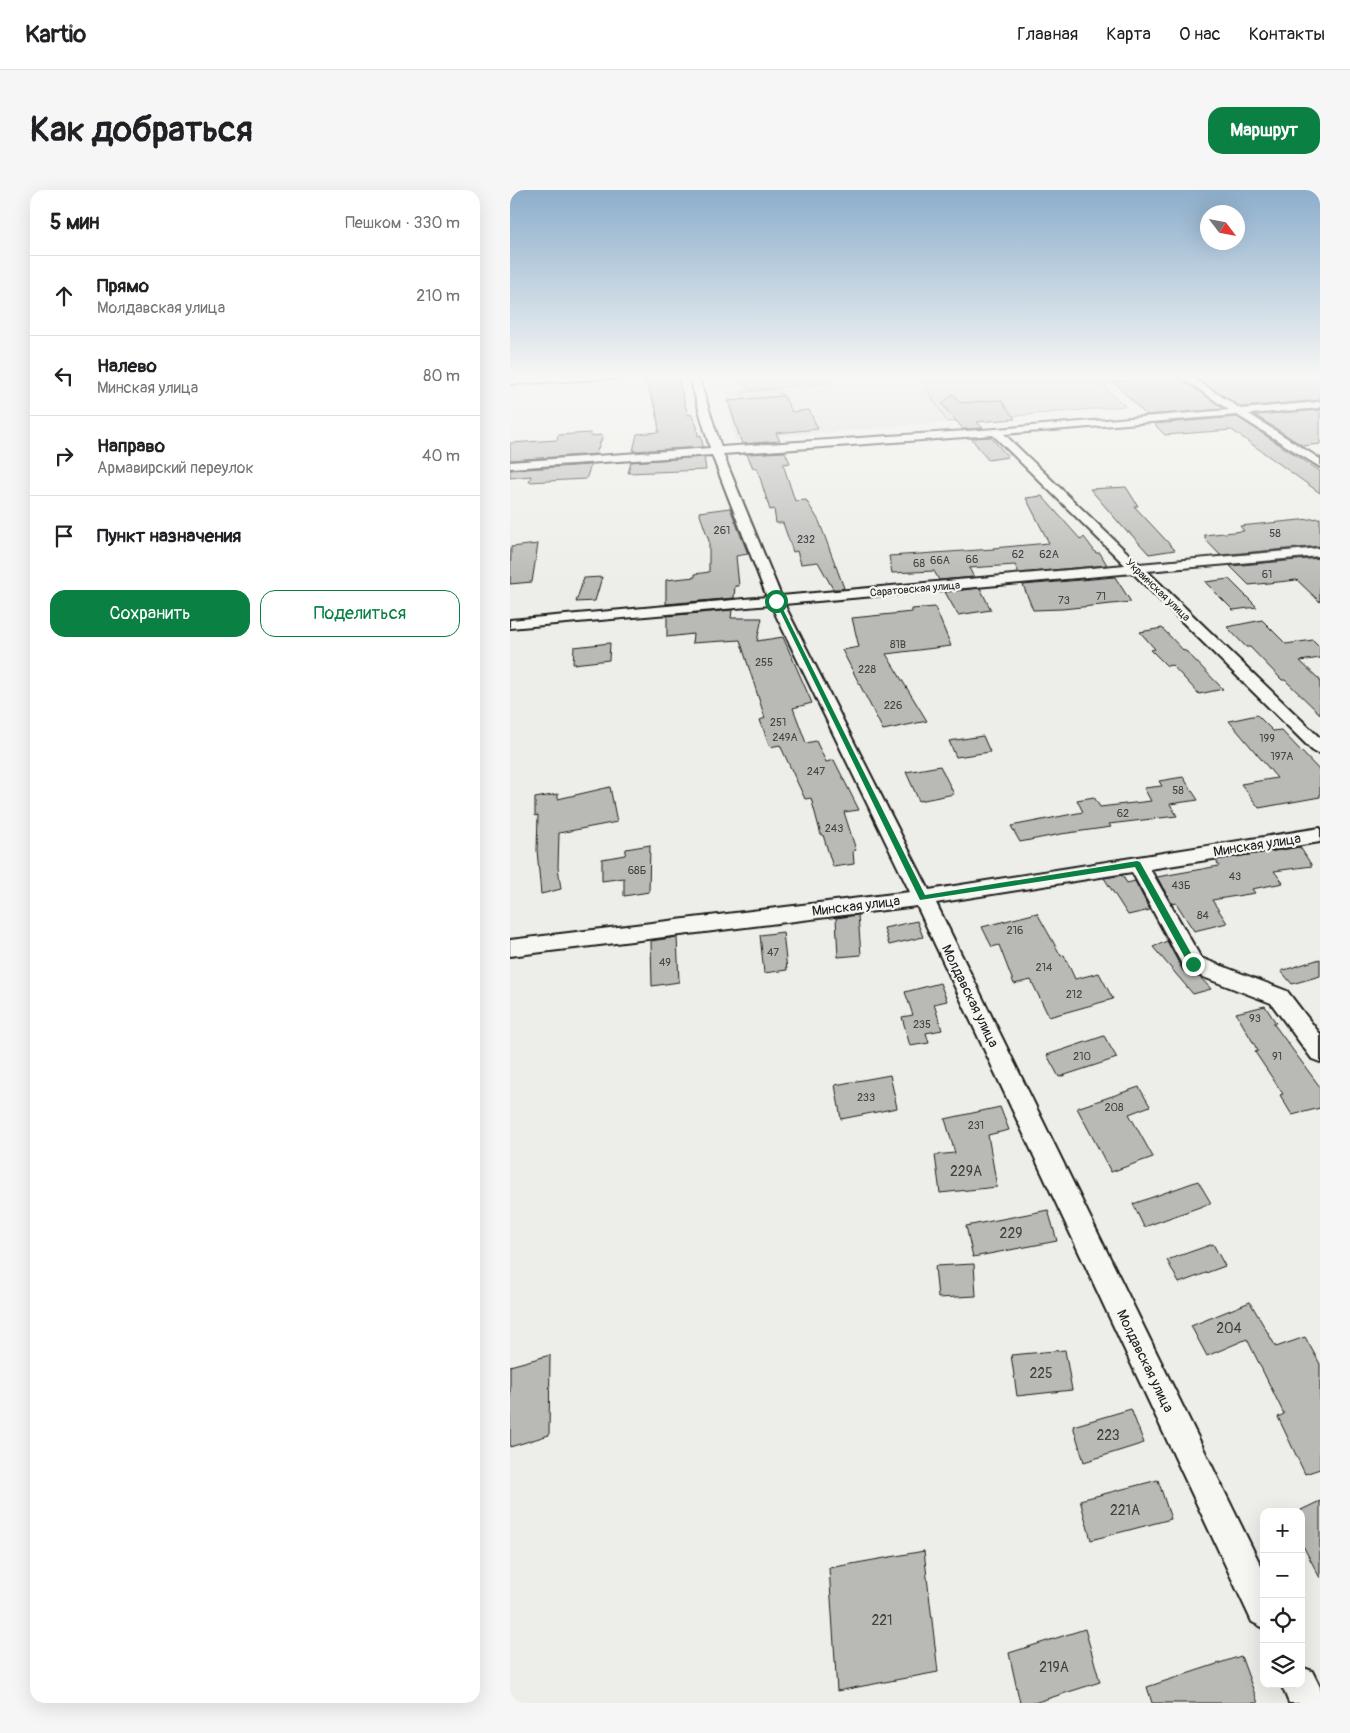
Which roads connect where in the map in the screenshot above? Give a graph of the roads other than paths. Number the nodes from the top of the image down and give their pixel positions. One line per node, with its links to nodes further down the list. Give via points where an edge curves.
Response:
1 (715, 446): 5 (street, Молдавская улица)
2 (784, 446): 5 (street)
3 (1010, 446): 9 (street, Украинская улица)
4 (1290, 446): 6 (street)
5 (716, 450): 7 (street); 10 (street, Молдавская улица)
6 (1320, 464)
7 (510, 465)
8 (1320, 552): 9 (street, Саратовская улица)
9 (1137, 570): 10 (street, Саратовская улица); 12 (street, Украинская улица)
10 (776, 601): 11 (street, Саратовская улица); 15 (street, Молдавская улица)
11 (510, 624)
12 (1320, 748)
13 (1320, 835): 14 (street, Минская улица)
14 (1137, 864): 15 (street, Минская улица); 17 (street, via 1193,964 1279,998)
15 (923, 898): 16 (street, Минская улица); 18 (street, Молдавская улица)
16 (510, 948)
17 (1320, 1052)
18 (1260, 1602)
19 (1301, 1688): 20 (street)
20 (1308, 1703)

